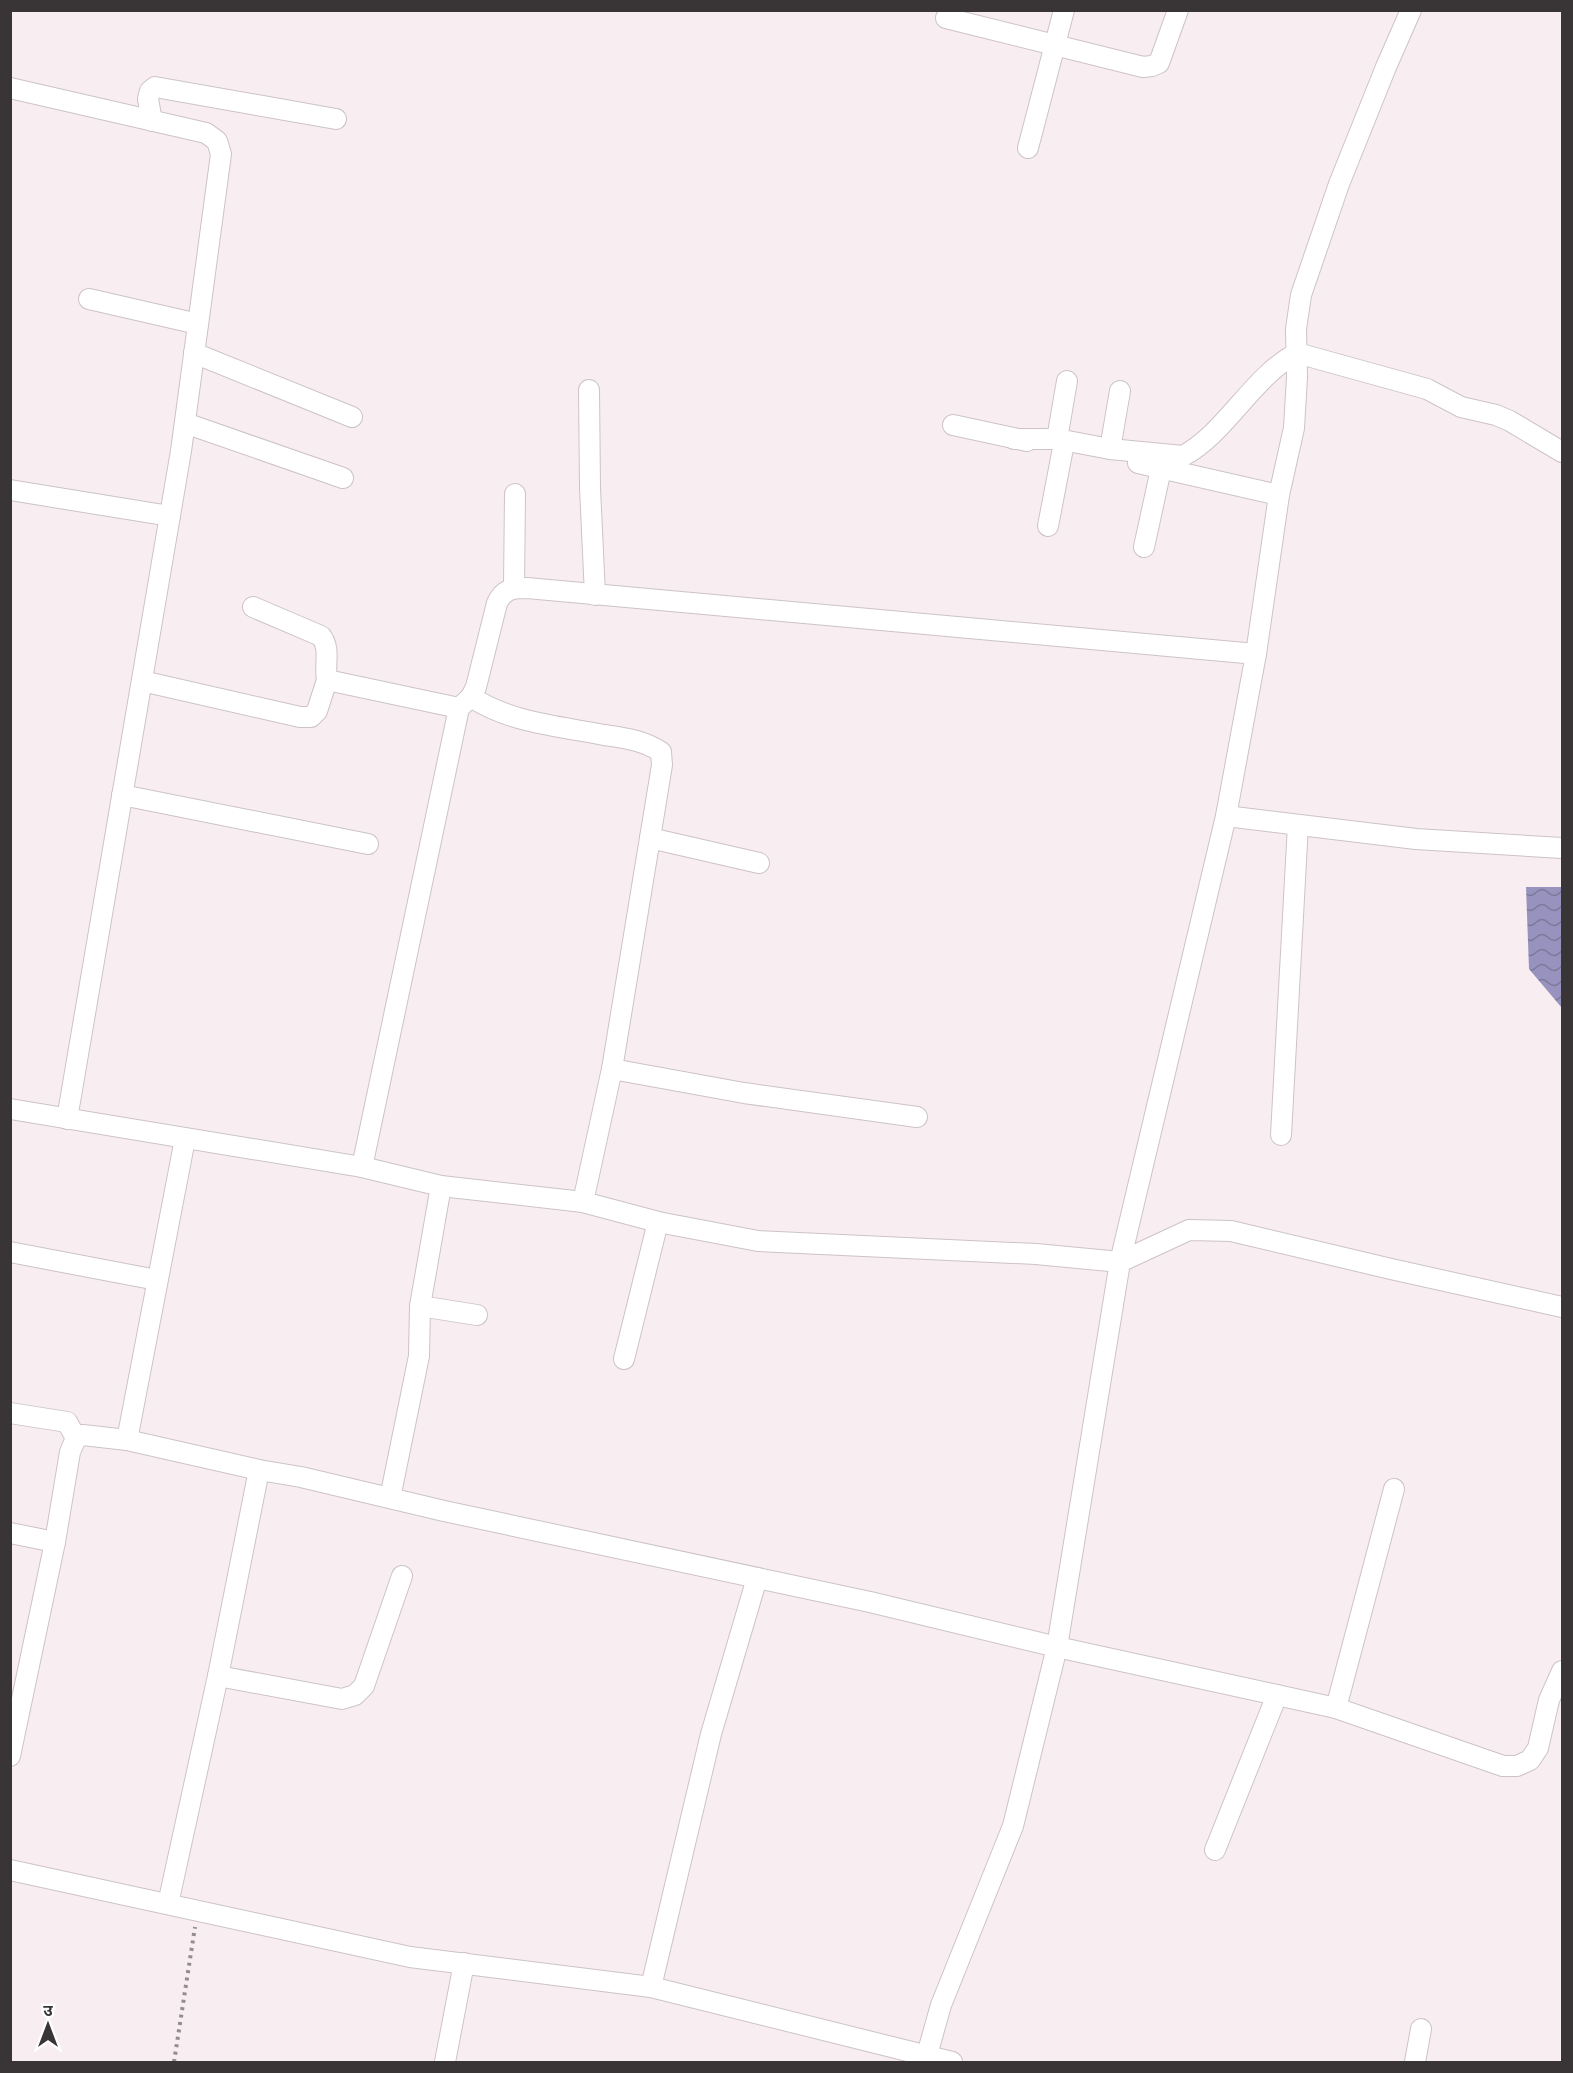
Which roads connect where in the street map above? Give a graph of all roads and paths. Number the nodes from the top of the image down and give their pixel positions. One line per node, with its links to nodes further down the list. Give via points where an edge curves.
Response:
1 (1064, 10): 5 (street)
2 (1178, 10): 5 (street, via 1159,63 1152,66 1132,65)
3 (1411, 10): 13 (street, via 1339,184 1301,295)
4 (946, 18): 5 (street)
5 (1054, 45): 9 (street)
6 (10, 88): 8 (street)
7 (336, 119): 8 (street, via 155,87 148,99)
8 (152, 121): 11 (street, via 206,134 217,141 220,154)
9 (1028, 148)
10 (88, 299): 11 (street)
11 (198, 324): 12 (street)
12 (194, 353): 17 (street); 18 (street)
13 (1297, 353): 21 (street, via 1279,365 1183,456); 22 (street, via 1427,389 1461,406 1510,421); 27 (street, via 1294,428)
14 (1067, 381): 20 (street)
15 (589, 390): 32 (street)
16 (1120, 391): 21 (street)
17 (352, 417)
18 (185, 423): 24 (street); 28 (street)
19 (953, 425): 20 (street, via 1014,439)
20 (1060, 444): 21 (street); 23 (street); 29 (street)
21 (1110, 449)
22 (1563, 452)
23 (1161, 469): 27 (street); 30 (street)
24 (343, 478)
25 (10, 490): 28 (street)
26 (515, 494): 31 (street)
27 (1279, 495): 34 (street)
28 (170, 516): 36 (street)
29 (1048, 526)
30 (1144, 547)
31 (514, 588): 32 (street); 37 (street, via 502,594 497,603)
32 (595, 594): 34 (street)
33 (253, 607): 35 (street, via 321,636 326,642)
34 (1256, 654): 39 (street)
35 (327, 680): 36 (street, via 317,711 311,717); 37 (street)
36 (142, 681): 38 (street)
37 (465, 703): 41 (street, via 516,718 639,741 661,752); 51 (street)
38 (123, 795): 42 (street); 48 (street)
39 (1226, 816): 40 (street); 56 (street)
40 (1298, 825): 43 (street, via 1416,839); 49 (street)
41 (650, 837): 44 (street); 45 (street)
42 (368, 844)
43 (1563, 849)
44 (759, 863)
45 (612, 1069): 47 (street, via 744,1093); 53 (street)
46 (10, 1108): 48 (street)
47 (917, 1117)
48 (67, 1119): 50 (street)
49 (1281, 1135)
50 (185, 1139): 51 (street); 57 (street)
51 (362, 1167): 52 (street)
52 (441, 1186): 53 (street); 58 (street)
53 (583, 1202): 54 (street)
54 (658, 1222): 56 (street, via 758,1241 1036,1254); 61 (street)
55 (10, 1252): 57 (street)
56 (1120, 1262): 59 (street, via 1190,1230 1232,1230); 72 (street)
57 (157, 1280): 64 (street)
58 (420, 1306): 60 (street); 67 (street, via 419,1356)
59 (1563, 1307)
60 (477, 1315)
61 (624, 1359)
62 (10, 1413): 63 (street, via 67,1422)
63 (76, 1438): 64 (street, via 83,1435); 69 (street, via 70,1452)
64 (127, 1440): 65 (street)
65 (259, 1470): 67 (street); 74 (street)
66 (1394, 1489): 76 (street)
67 (390, 1498): 71 (street)
68 (10, 1533): 69 (street)
69 (55, 1542): 77 (street)
70 (402, 1576): 74 (street, via 364,1686 355,1695 342,1699)
71 (757, 1578): 72 (street); 83 (street, via 711,1734)
72 (1057, 1647): 75 (street); 85 (street, via 1013,1826 941,2005)
73 (1563, 1671): 76 (street, via 1549,1700 1538,1749 1530,1760 1517,1766 1503,1766)
74 (218, 1676): 80 (street)
75 (1277, 1695): 76 (street); 78 (street)
76 (1336, 1708)
77 (10, 1756)
78 (1215, 1850)
79 (10, 1870): 80 (street)
80 (168, 1904): 81 (street)
81 (198, 1910): 82 (street, via 410,1957); 86 (path)
82 (464, 1963): 83 (street); 87 (street)
83 (651, 1987): 85 (street)
84 (1421, 2030): 89 (street)
85 (926, 2060): 88 (street)
86 (174, 2062)
87 (446, 2062)
88 (952, 2062)
89 (1415, 2062)

